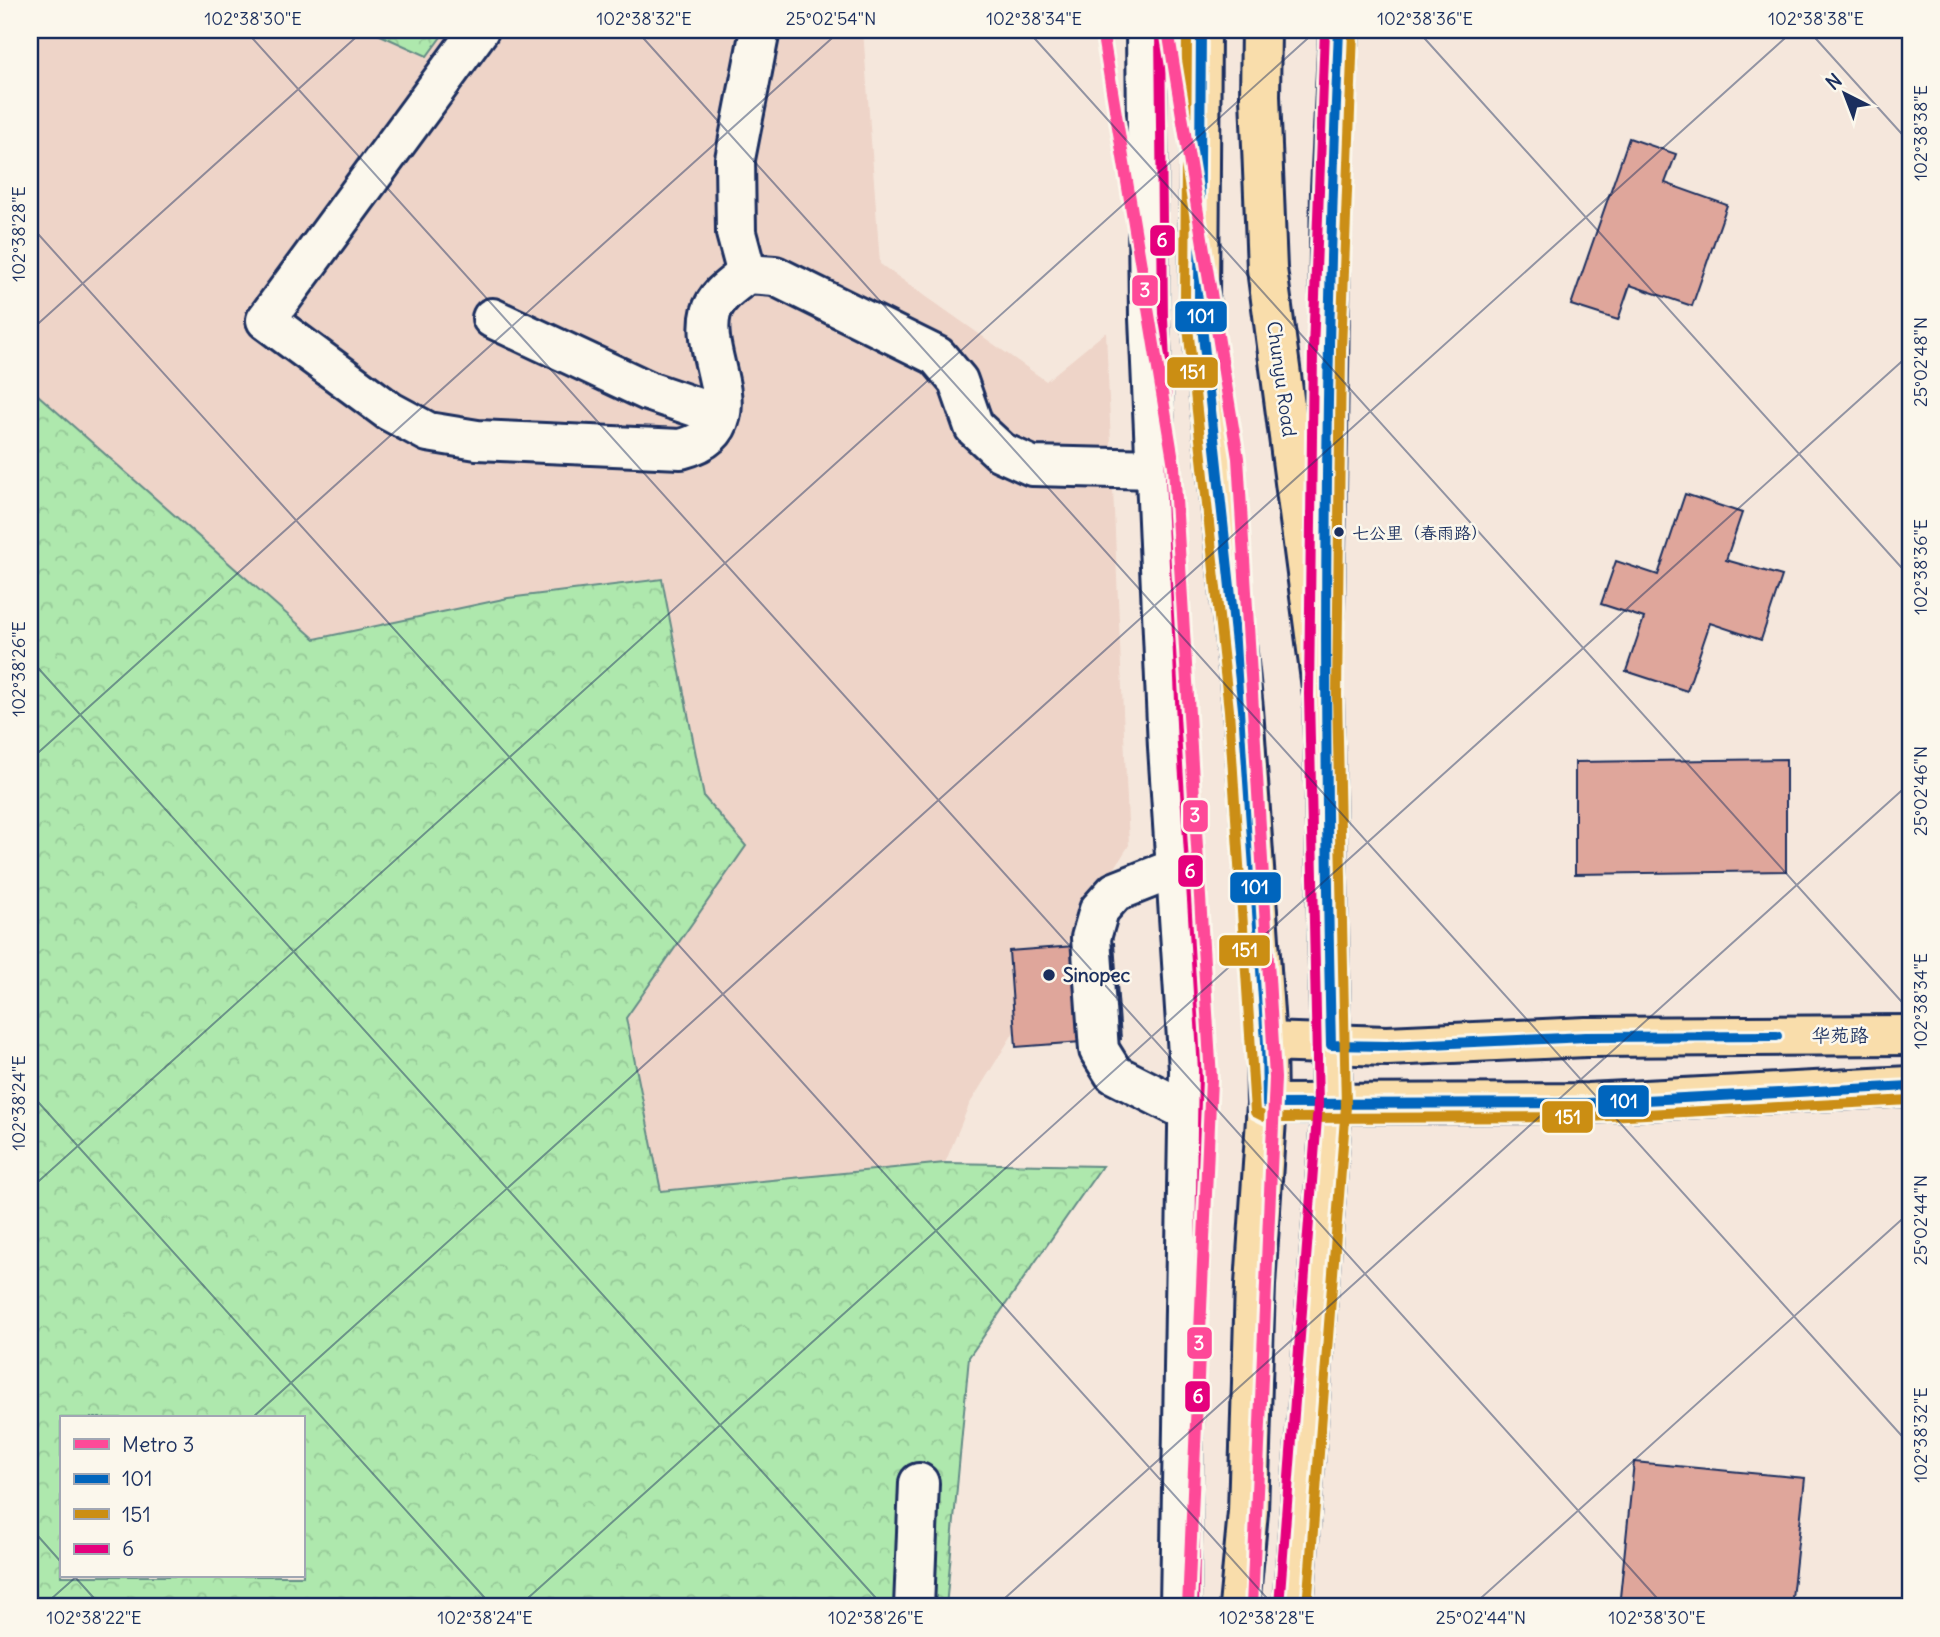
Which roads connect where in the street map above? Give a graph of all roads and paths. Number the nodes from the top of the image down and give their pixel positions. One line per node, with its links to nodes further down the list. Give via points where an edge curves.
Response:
1 (479, 30): 9 (street, via 265,320 389,411 428,432 477,440 681,449 712,434)
2 (760, 30): 7 (street, via 735,159 736,233)
3 (1146, 30): 10 (street, via 1149,304)
4 (1201, 30): 14 (main road, via 1199,298 1242,709)
5 (1261, 30): 11 (main road, Chunyu Road, via 1267,269)
6 (1339, 30): 11 (street, via 1327,350)
7 (747, 274): 9 (street, via 719,295 711,311 709,329 721,380); 10 (street, via 775,276 937,355 958,381 974,427 1032,466)
8 (492, 318): 9 (street, via 648,391)
9 (719, 415)
10 (1157, 469): 12 (street)
11 (1323, 695): 15 (main road, Chunyu Road)
12 (1176, 868): 19 (street); 19 (street, via 1115,892 1099,910 1091,938 1100,1050 1114,1074)
13 (1910, 1035): 15 (main road, 华苑路, via 1586,1037)
14 (1266, 1042): 15 (main road, 华苑路); 17 (main road)
15 (1331, 1045): 18 (main road, Chunyu Road)
16 (1910, 1086): 18 (main road, via 1588,1103)
17 (1267, 1104): 18 (main road); 23 (main road, via 1255,1285 1248,1512)
18 (1332, 1105): 24 (main road, Chunyu Road)
19 (1189, 1112): 22 (street)
20 (919, 1483): 21 (street)
21 (914, 1607)
22 (1180, 1607)
23 (1239, 1607)
24 (1293, 1607)

